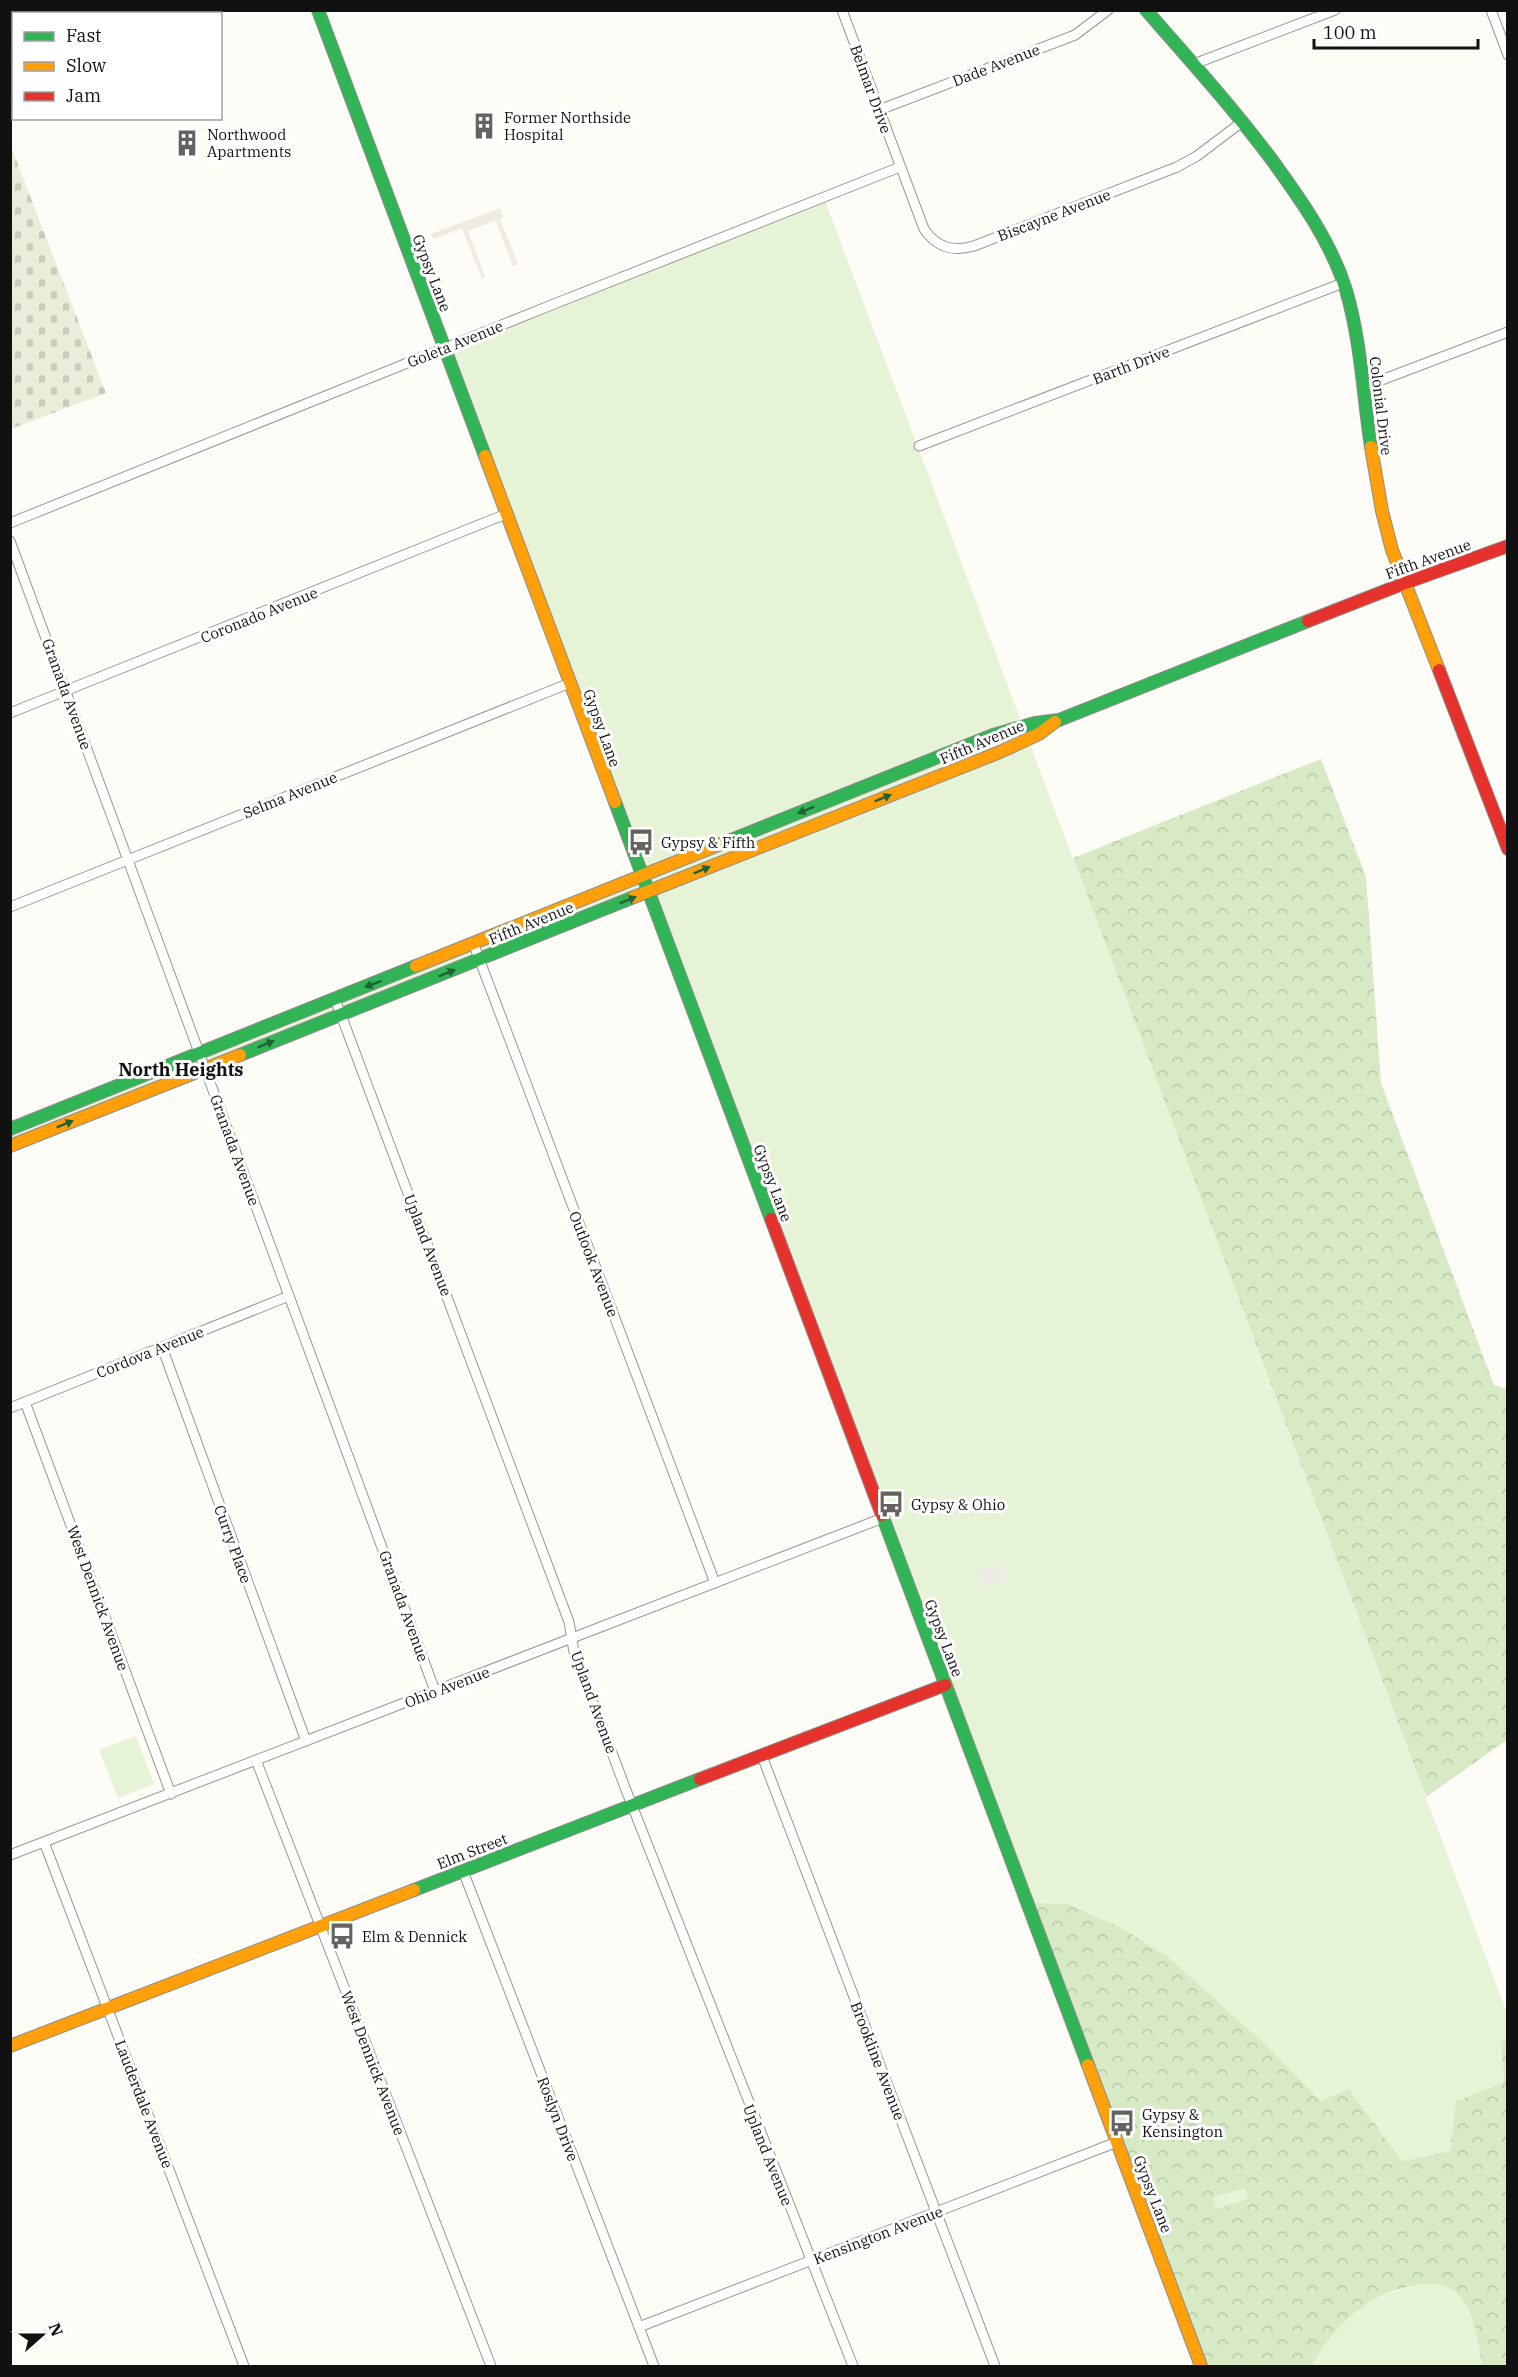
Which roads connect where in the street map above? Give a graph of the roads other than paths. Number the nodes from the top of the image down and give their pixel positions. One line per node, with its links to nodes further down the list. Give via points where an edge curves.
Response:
1 (318, 10): 14 (street, Gypsy Lane)
2 (842, 10): 9 (street, Belmar Drive)
3 (1108, 10): 9 (street, Dade Avenue, via 1075,35)
4 (1146, 10): 8 (street, Colonial Drive)
5 (1335, 10): 8 (street)
6 (1491, 10): 7 (street)
7 (1508, 55)
8 (1194, 64): 10 (street, Colonial Drive)
9 (879, 110): 11 (street, Belmar Drive)
10 (1242, 122): 11 (street, Biscayne Avenue, via 1177,167 964,249 946,248 929,237); 12 (street, Colonial Drive, via 1312,216 1334,256)
11 (900, 167): 14 (street, Goleta Avenue)
12 (1343, 283): 15 (street, Colonial Drive, via 1354,320); 16 (street, Barth Drive)
13 (1508, 332): 15 (street)
14 (444, 349): 17 (street, Gypsy Lane); 18 (street, Goleta Avenue)
15 (1363, 387): 21 (street, Colonial Drive, via 1386,529)
16 (918, 446)
17 (506, 514): 22 (street, Gypsy Lane); 23 (street, Coronado Avenue)
18 (10, 523)
19 (10, 541): 23 (street, Granada Avenue)
20 (1508, 546): 21 (street, Fifth Avenue)
21 (1405, 583): 25 (street, Fifth Avenue); 26 (street, Colonial Drive)
22 (570, 683): 27 (street, Selma Avenue); 28 (street, Gypsy Lane)
23 (66, 691): 24 (street, Coronado Avenue); 27 (street, Granada Avenue)
24 (10, 713)
25 (1059, 720): 28 (street, Fifth Avenue, one-way to 28, via 993,735); 29 (street, Fifth Avenue, one-way to 25, via 1000,752)
26 (1508, 849)
27 (128, 860): 30 (street, Selma Avenue); 35 (street, Granada Avenue)
28 (641, 875): 29 (street, Gypsy Lane); 31 (street, Fifth Avenue)
29 (647, 892): 32 (street, Fifth Avenue, one-way to 29); 43 (street, Gypsy Lane)
30 (10, 907)
31 (474, 945): 32 (street, Outlook Avenue); 33 (street, Fifth Avenue, one-way to 33)
32 (480, 959): 34 (street, Fifth Avenue, one-way to 32); 44 (street, Outlook Avenue)
33 (335, 999): 34 (street, Upland Avenue); 35 (street, Fifth Avenue)
34 (342, 1014): 36 (street, Fifth Avenue, one-way to 34); 45 (street, Upland Avenue)
35 (200, 1053): 36 (street, Granada Avenue); 37 (street, Fifth Avenue)
36 (206, 1068): 38 (street, Fifth Avenue, one-way to 36); 39 (street, Granada Avenue)
37 (10, 1129)
38 (10, 1146)
39 (289, 1296): 40 (street, Cordova Avenue); 47 (street, Granada Avenue)
40 (162, 1347): 41 (street, Cordova Avenue); 48 (street, Curry Place)
41 (25, 1402): 42 (street, Cordova Avenue); 51 (street, West Dennick Avenue)
42 (10, 1408)
43 (883, 1518): 44 (street, Ohio Avenue); 46 (street, Gypsy Lane)
44 (715, 1583): 45 (street, Ohio Avenue)
45 (572, 1638): 47 (street, Ohio Avenue); 52 (street, Upland Avenue)
46 (945, 1685): 49 (street, Elm Street); 59 (street, Gypsy Lane)
47 (435, 1691): 48 (street, Ohio Avenue)
48 (306, 1741): 50 (street, Ohio Avenue)
49 (762, 1756): 52 (street, Elm Street); 60 (street, Brookline Avenue)
50 (255, 1760): 51 (street, Ohio Avenue); 56 (street, West Dennick Avenue)
51 (171, 1794): 53 (street, Ohio Avenue)
52 (632, 1806): 55 (street, Elm Street); 61 (street, Upland Avenue)
53 (44, 1842): 54 (street, Ohio Avenue); 57 (street, Lauderdale Avenue)
54 (10, 1855)
55 (463, 1871): 56 (street, Elm Street); 62 (street, Roslyn Drive)
56 (320, 1927): 57 (street, Elm Street); 64 (street, West Dennick Avenue)
57 (108, 2009): 58 (street, Elm Street); 63 (street, Lauderdale Avenue)
58 (10, 2046)
59 (1117, 2142): 60 (street, Kensington Avenue); 68 (street, Gypsy Lane)
60 (936, 2212): 61 (street, Kensington Avenue); 67 (street, Brookline Avenue)
61 (810, 2261): 62 (street, Kensington Avenue); 66 (street, Upland Avenue)
62 (639, 2327): 65 (street, Roslyn Drive)
63 (244, 2367)
64 (491, 2367)
65 (654, 2367)
66 (853, 2367)
67 (995, 2367)
68 (1201, 2367)

